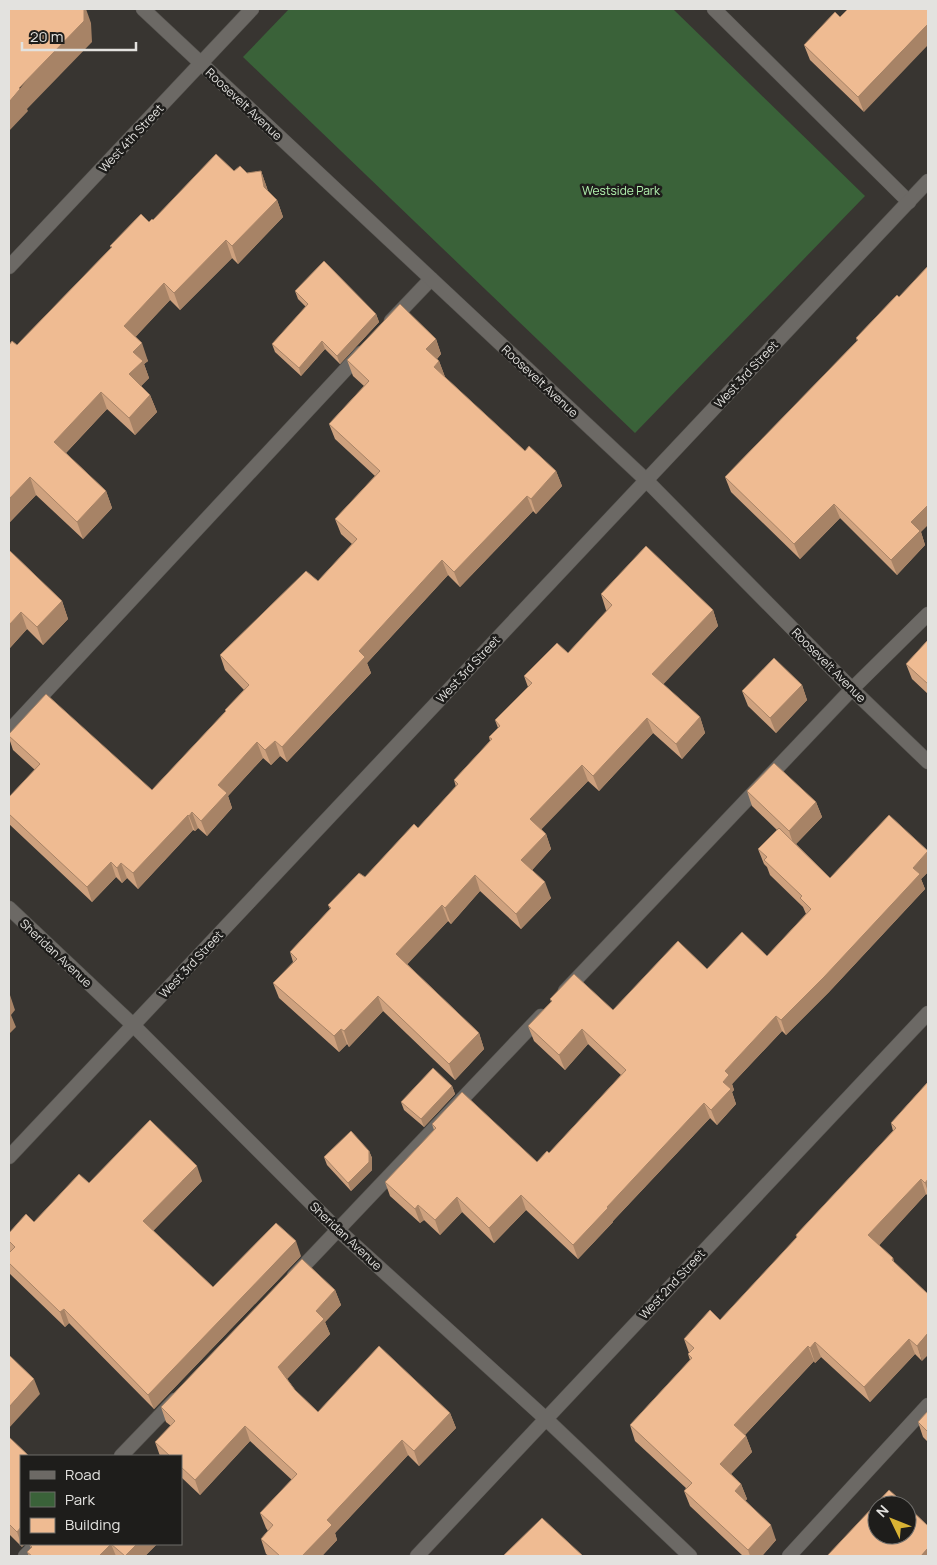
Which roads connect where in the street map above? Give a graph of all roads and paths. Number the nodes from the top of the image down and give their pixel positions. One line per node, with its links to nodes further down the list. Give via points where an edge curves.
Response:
1 (143, 9): 4 (street, Roosevelt Avenue)
2 (252, 9): 4 (street, West 4th Street)
3 (714, 9): 6 (street)
4 (201, 64): 7 (street, West 4th Street); 8 (street, Roosevelt Avenue)
5 (928, 181): 6 (street, West 3rd Street)
6 (909, 202): 11 (street, West 3rd Street)
7 (9, 267)
8 (431, 279): 9 (street); 11 (street, Roosevelt Avenue)
9 (383, 330)
10 (370, 344): 14 (street)
11 (646, 480): 13 (street, Roosevelt Avenue); 18 (street, West 3rd Street)
12 (928, 614): 13 (street)
13 (852, 689): 15 (street, Roosevelt Avenue); 20 (street)
14 (9, 731)
15 (928, 762)
16 (9, 908): 18 (street, Sheridan Avenue)
17 (928, 1013): 24 (street, West 2nd Street)
18 (134, 1025): 19 (street, West 3rd Street); 20 (street, Sheridan Avenue)
19 (9, 1158)
20 (338, 1230): 21 (street); 24 (street, Sheridan Avenue)
21 (284, 1287)
22 (182, 1393): 25 (street)
23 (928, 1405): 30 (street)
24 (546, 1419): 28 (street, West 2nd Street); 29 (street, Sheridan Avenue)
25 (122, 1455)
26 (36, 1545): 27 (street)
27 (25, 1556)
28 (416, 1556)
29 (690, 1556)
30 (789, 1556)

